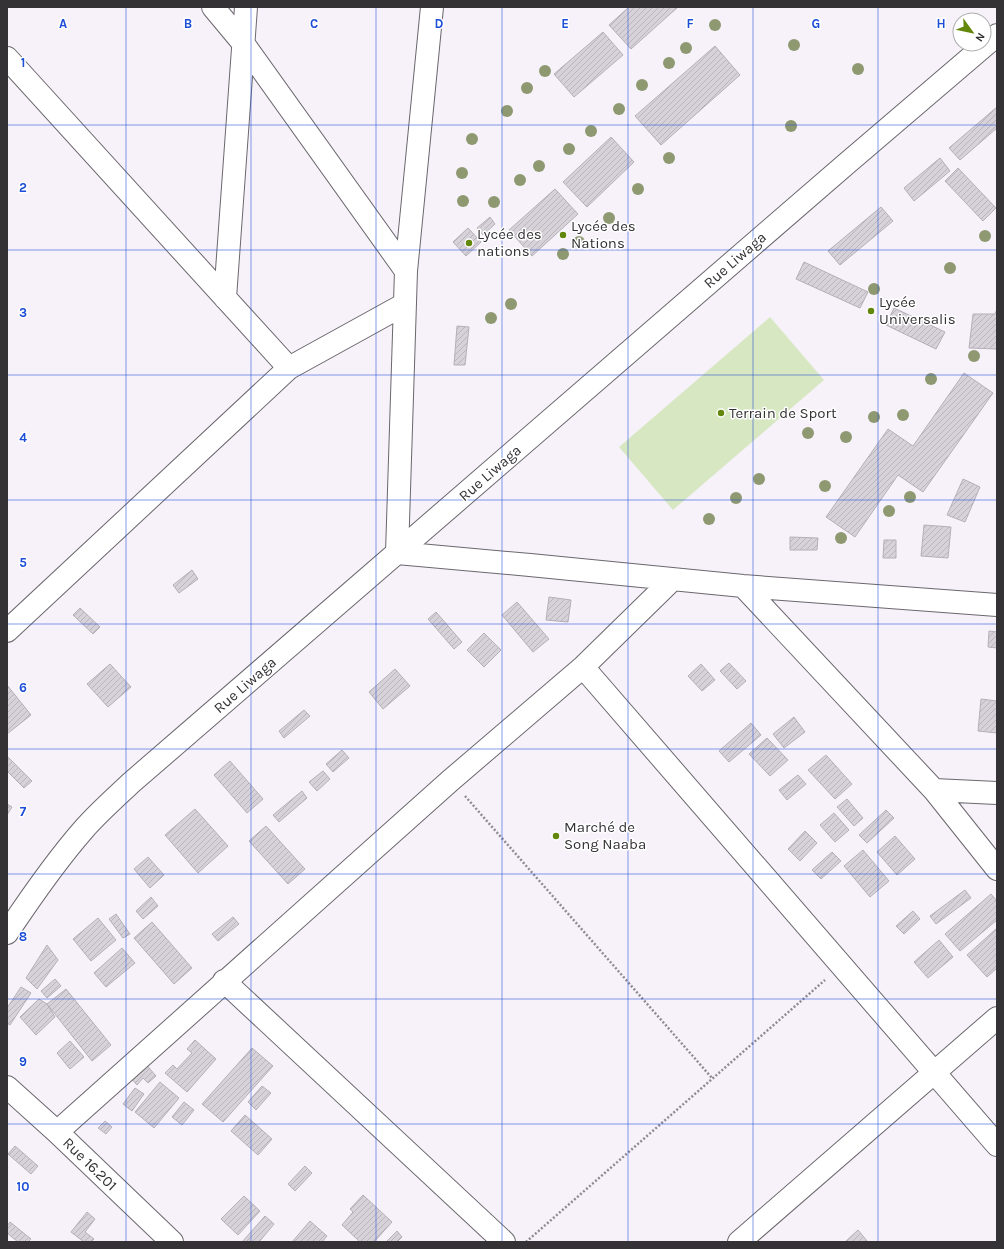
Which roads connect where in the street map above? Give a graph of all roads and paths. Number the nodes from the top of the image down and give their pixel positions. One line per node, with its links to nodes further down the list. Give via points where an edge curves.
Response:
1 (213, 7): 5 (street)
2 (246, 7): 5 (street)
3 (432, 7): 7 (street)
4 (997, 35): 11 (street, Rue Liwaga)
5 (243, 43): 7 (street); 8 (street)
6 (7, 58): 8 (street)
7 (406, 271): 9 (street)
8 (225, 298): 10 (street)
9 (405, 304): 10 (street); 11 (street)
10 (289, 368): 15 (street)
11 (397, 553): 12 (street); 21 (street, Rue Liwaga, via 117,796 66,850 42,880)
12 (672, 579): 13 (street); 16 (street)
13 (743, 586): 14 (street); 18 (street)
14 (997, 605)
15 (7, 631)
16 (583, 667): 17 (street); 22 (street)
17 (451, 780): 23 (street); 26 (path)
18 (934, 790): 19 (street); 20 (street)
19 (997, 793)
20 (997, 870)
21 (7, 933)
22 (842, 966): 25 (street); 26 (path)
23 (224, 981): 28 (street); 31 (street)
24 (997, 1018): 25 (street)
25 (934, 1073): 29 (street); 33 (street)
26 (712, 1078): 32 (path)
27 (7, 1087): 28 (street, Rue 16.201)
28 (57, 1132): 30 (street, Rue 16.201)
29 (997, 1146)
30 (172, 1242)
31 (504, 1242)
32 (526, 1242)
33 (739, 1242)

